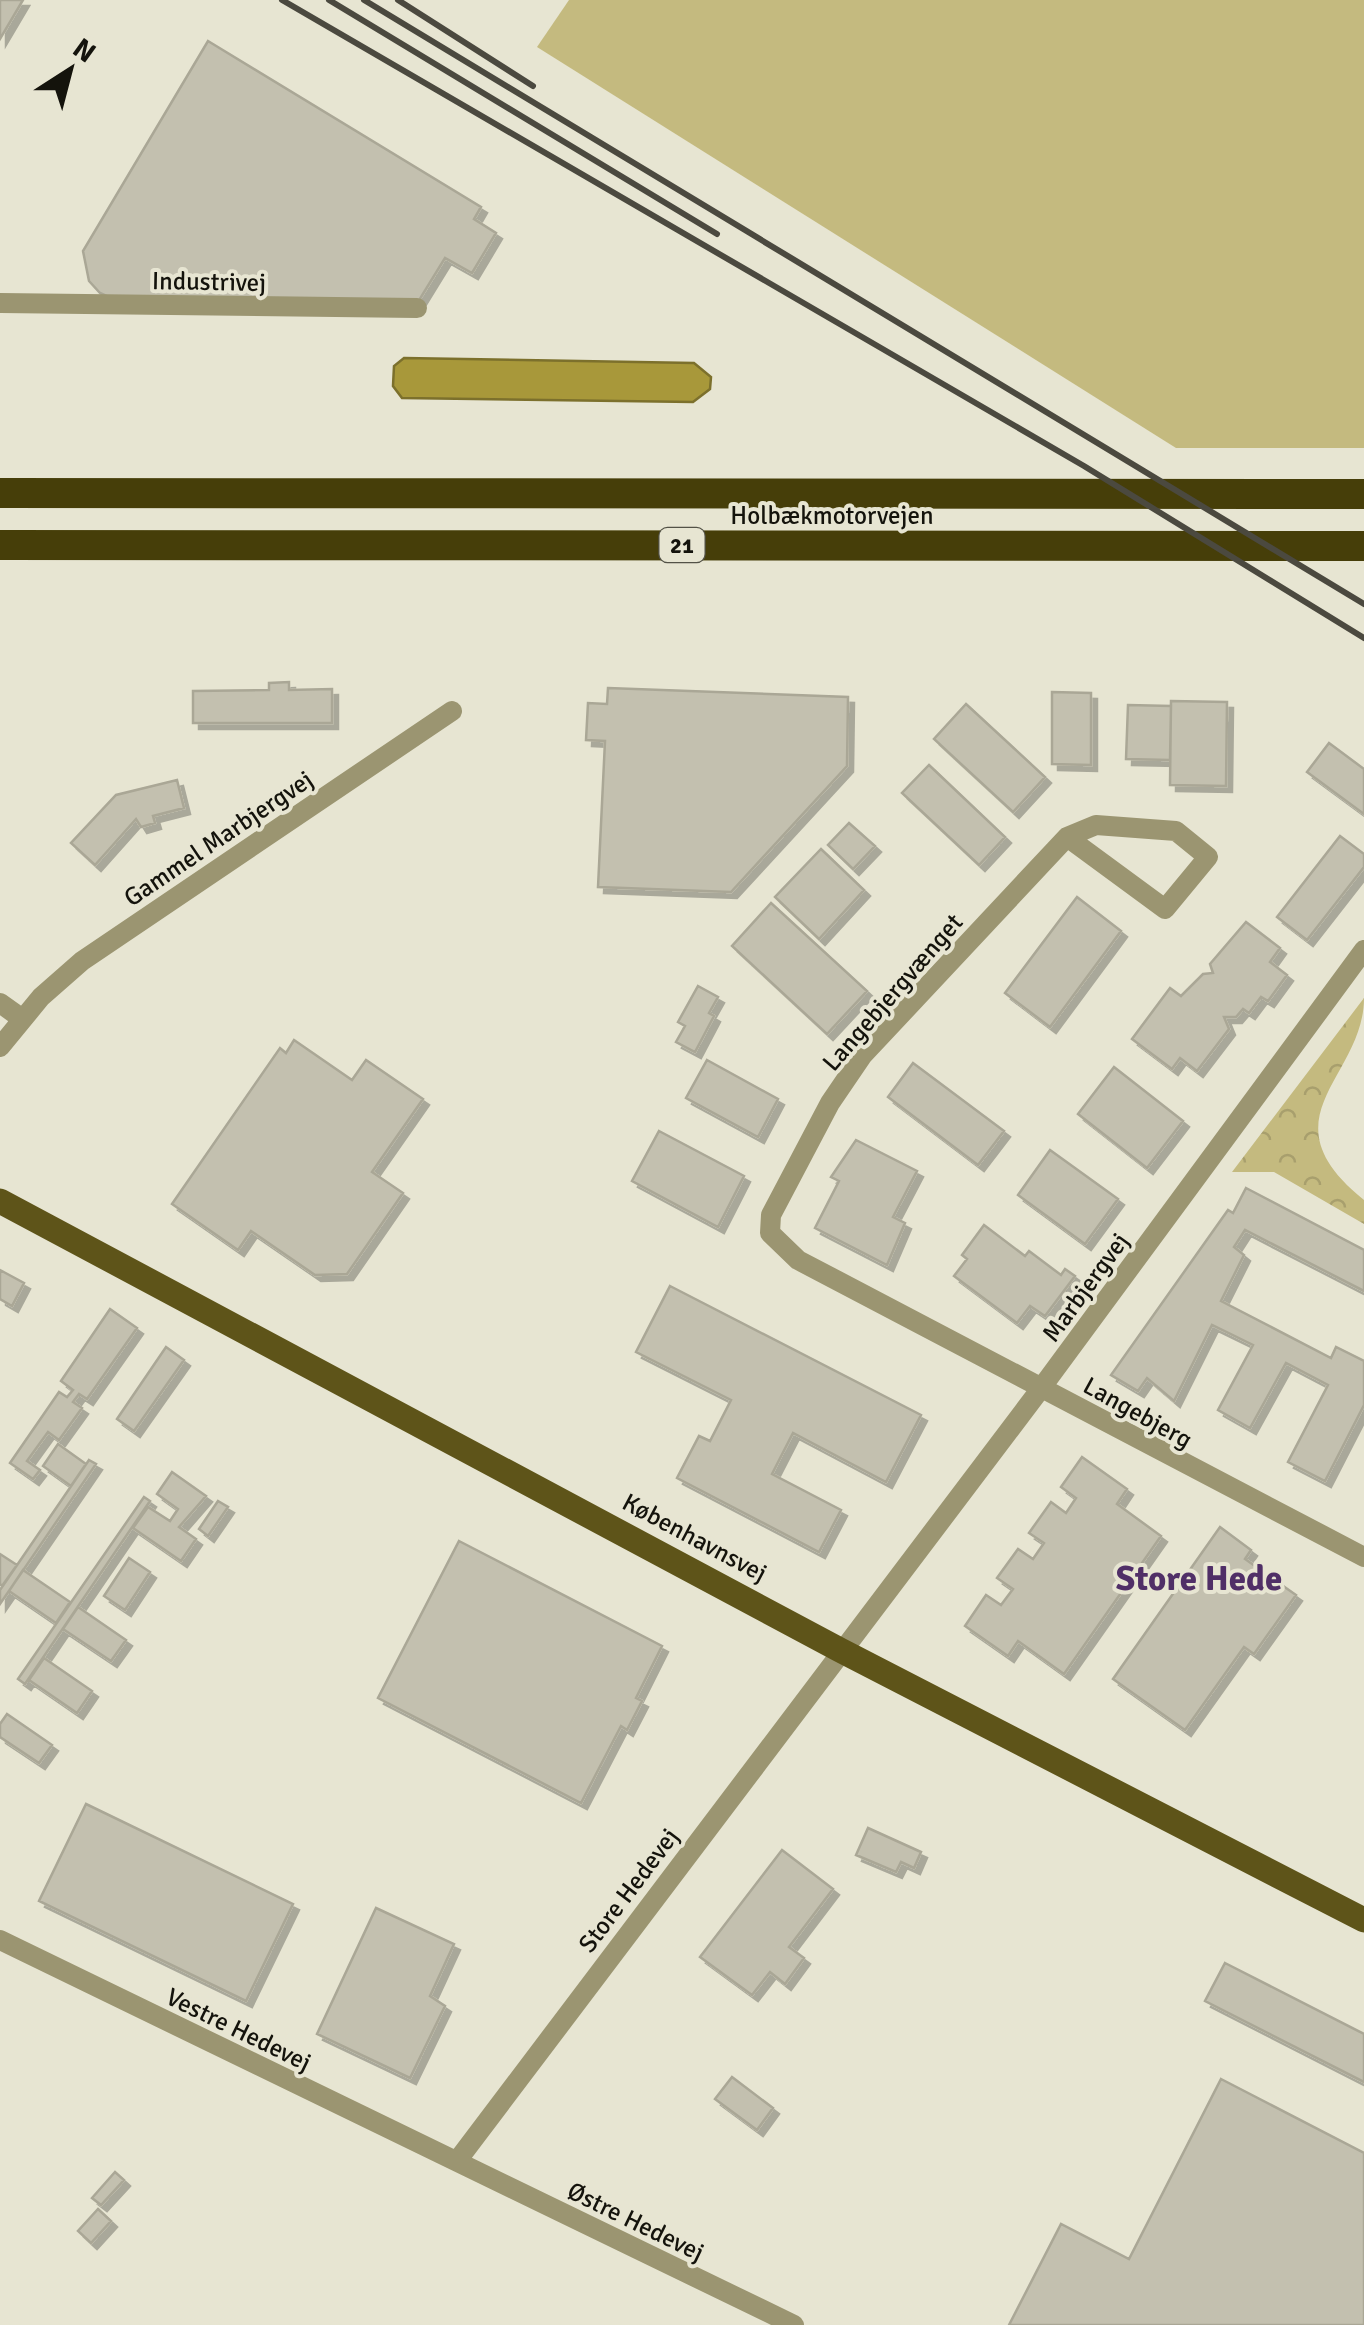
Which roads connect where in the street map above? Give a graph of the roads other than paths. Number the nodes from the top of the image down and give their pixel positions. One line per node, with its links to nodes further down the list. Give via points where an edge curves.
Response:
1 (0, 303): 2 (street, Industrivej)
2 (418, 308)
3 (0, 480): 4 (highway)
4 (88, 493): 5 (highway, Holbækmotorvejen / 21); 6 (highway, Holbækmotorvejen / 21)
5 (0, 494)
6 (1364, 494)
7 (1364, 546): 8 (highway, Holbækmotorvejen / 21)
8 (0, 547)
9 (452, 711): 13 (street, Gammel Marbjergvej, via 102,946)
10 (1067, 837): 10 (street, via 1096,825 1176,831 1208,857 1165,910); 16 (street, Langebjergvænget, via 862,1056 771,1215 770,1233)
11 (1364, 950): 17 (street, Marbjergvej)
12 (0, 1003): 13 (street)
13 (22, 1018): 14 (street, Gammel Marbjergvej)
14 (0, 1047)
15 (0, 1201): 19 (main road, Københavnsvej)
16 (784, 1251): 17 (street, Langebjerg)
17 (1042, 1387): 18 (street, Langebjerg); 19 (street, Marbjergvej)
18 (1364, 1557)
19 (840, 1650): 20 (main road, Københavnsvej); 22 (street, Store Hedevej)
20 (1364, 1920)
21 (0, 1940): 22 (street, Vestre Hedevej)
22 (457, 2161): 23 (street, Østre Hedevej)
23 (794, 2325)

